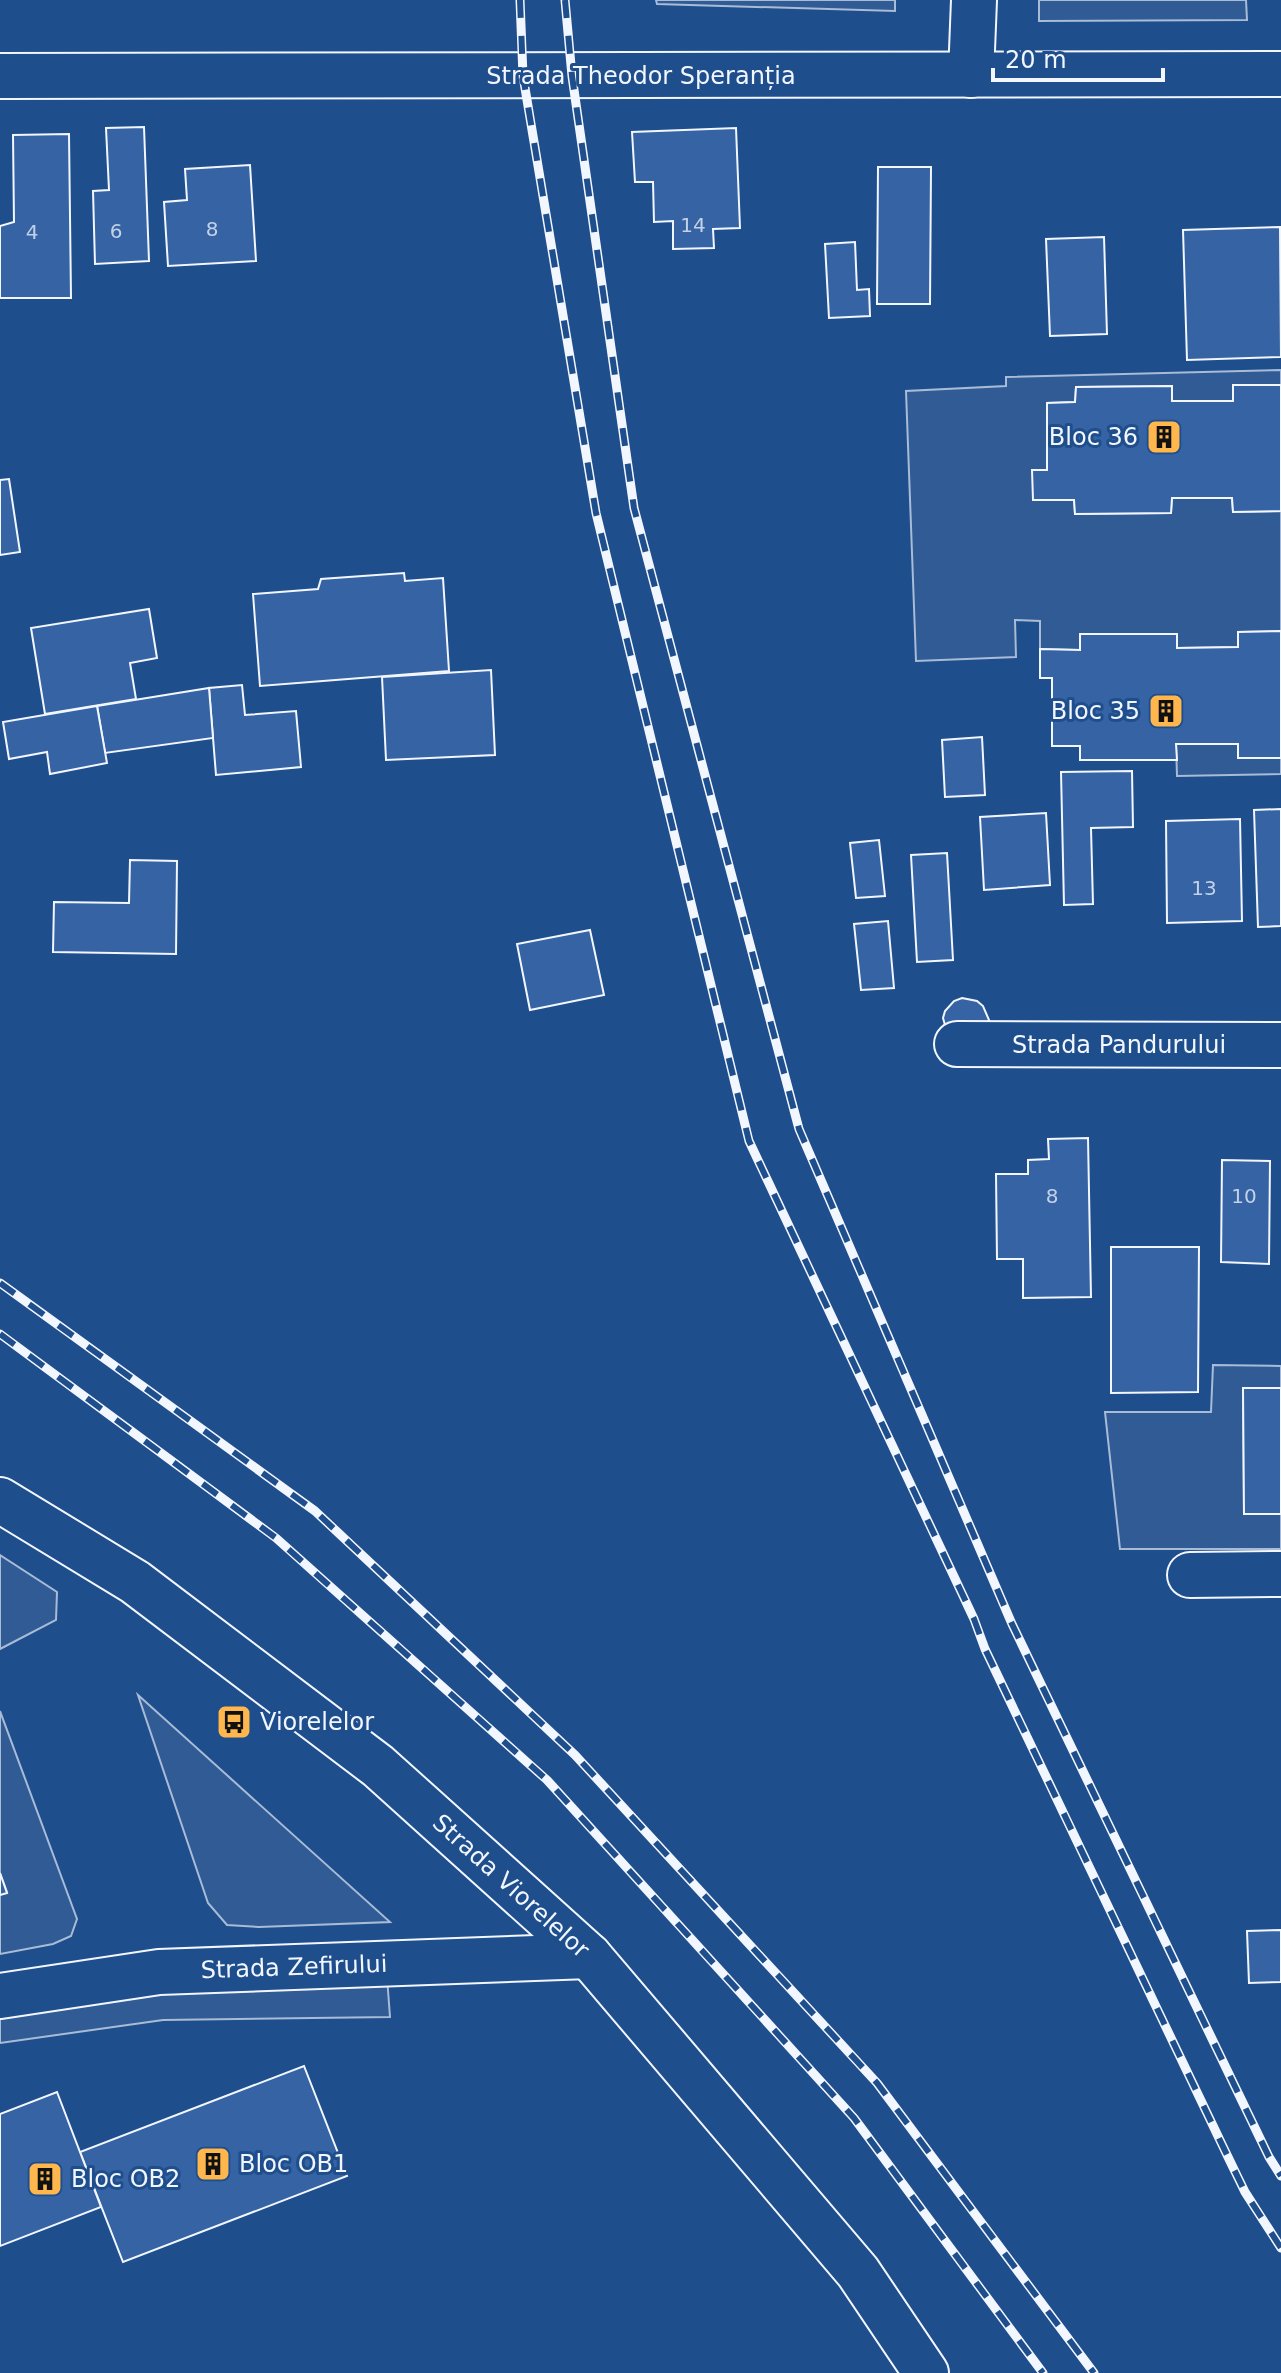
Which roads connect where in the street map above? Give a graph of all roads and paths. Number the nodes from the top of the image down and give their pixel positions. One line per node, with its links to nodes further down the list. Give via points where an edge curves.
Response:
1 (974, 0): 3 (street)
2 (1281, 74): 3 (street, Strada Theodor Speranția)
3 (971, 75): 4 (street, Strada Theodor Speranția)
4 (0, 76)
5 (957, 1044): 6 (street, Strada Pandurului)
6 (1281, 1045)
7 (0, 1500): 10 (street, Strada Viorelelor, via 135,1582 378,1766)
8 (1281, 1574): 9 (street)
9 (1190, 1575)
10 (589, 1956): 11 (street, Strada Zefirului, via 159,1972); 12 (street, Strada Viorelelor, via 858,2272)
11 (0, 1996)
12 (926, 2373)

